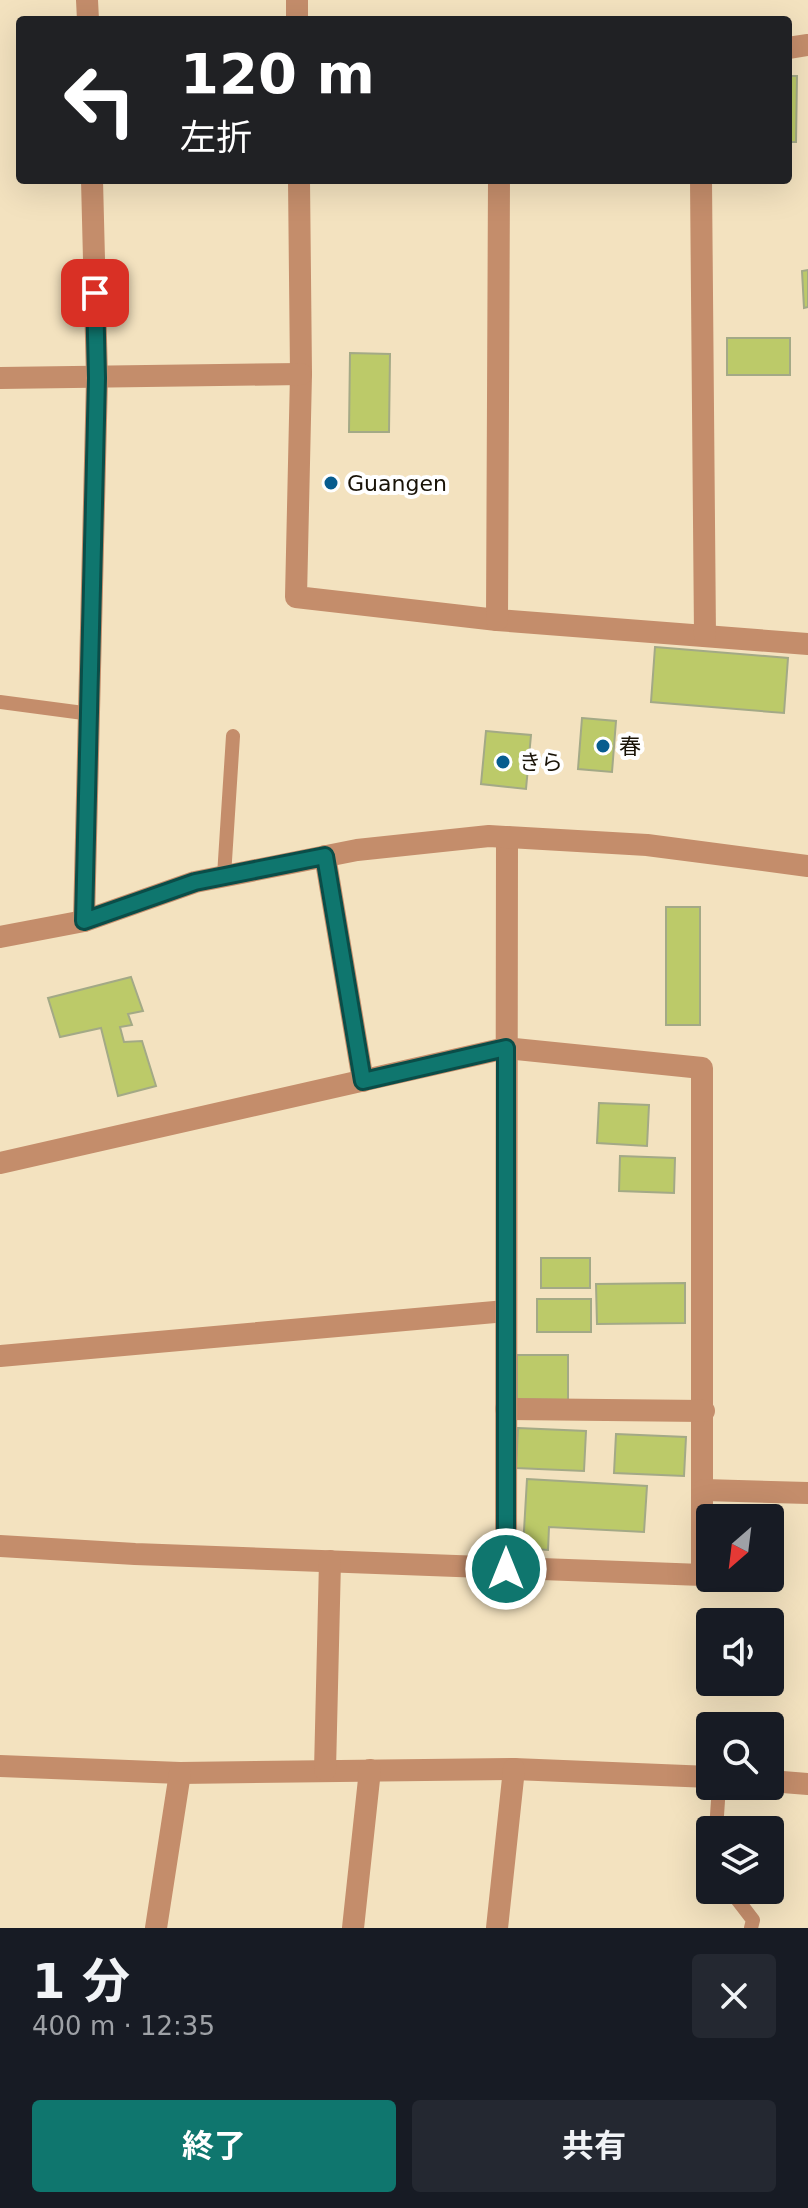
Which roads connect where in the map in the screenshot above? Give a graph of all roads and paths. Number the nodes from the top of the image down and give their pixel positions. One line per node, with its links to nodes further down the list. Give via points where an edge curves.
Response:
1 (92, 184): 7 (street)
2 (299, 184): 5 (street)
3 (499, 184): 8 (street)
4 (701, 184): 9 (street)
5 (301, 374): 7 (street); 8 (street, via 296,597)
6 (0, 378): 7 (street)
7 (97, 378): 12 (street)
8 (497, 620): 9 (street)
9 (705, 636): 10 (street)
10 (808, 644)
11 (0, 702): 12 (lane)
12 (91, 714): 18 (street)
13 (233, 736): 17 (lane)
14 (507, 837): 15 (street); 16 (street, via 647,845); 20 (street)
15 (325, 856): 17 (street); 21 (street)
16 (808, 866)
17 (224, 876): 18 (street)
18 (84, 921): 19 (street)
19 (0, 937)
20 (506, 1048): 21 (street); 23 (street); 26 (street, via 702,1068)
21 (363, 1081): 22 (street)
22 (0, 1163)
23 (506, 1311): 24 (street); 25 (street)
24 (0, 1356)
25 (506, 1409): 26 (street); 31 (street)
26 (704, 1411): 27 (street)
27 (704, 1490): 28 (street); 31 (street, via 702,1575)
28 (808, 1493)
29 (0, 1546): 30 (street)
30 (330, 1561): 31 (street); 34 (street)
31 (506, 1569)
32 (0, 1766): 36 (street)
33 (514, 1769): 35 (street); 37 (street); 43 (street)
34 (325, 1770): 35 (street); 36 (street)
35 (370, 1770): 42 (street)
36 (180, 1773): 41 (street)
37 (696, 1776)
38 (784, 1782): 39 (street)
39 (808, 1784)
40 (741, 1904): 44 (lane, via 753,1920)
41 (156, 1928)
42 (353, 1928)
43 (497, 1928)
44 (751, 1928)

